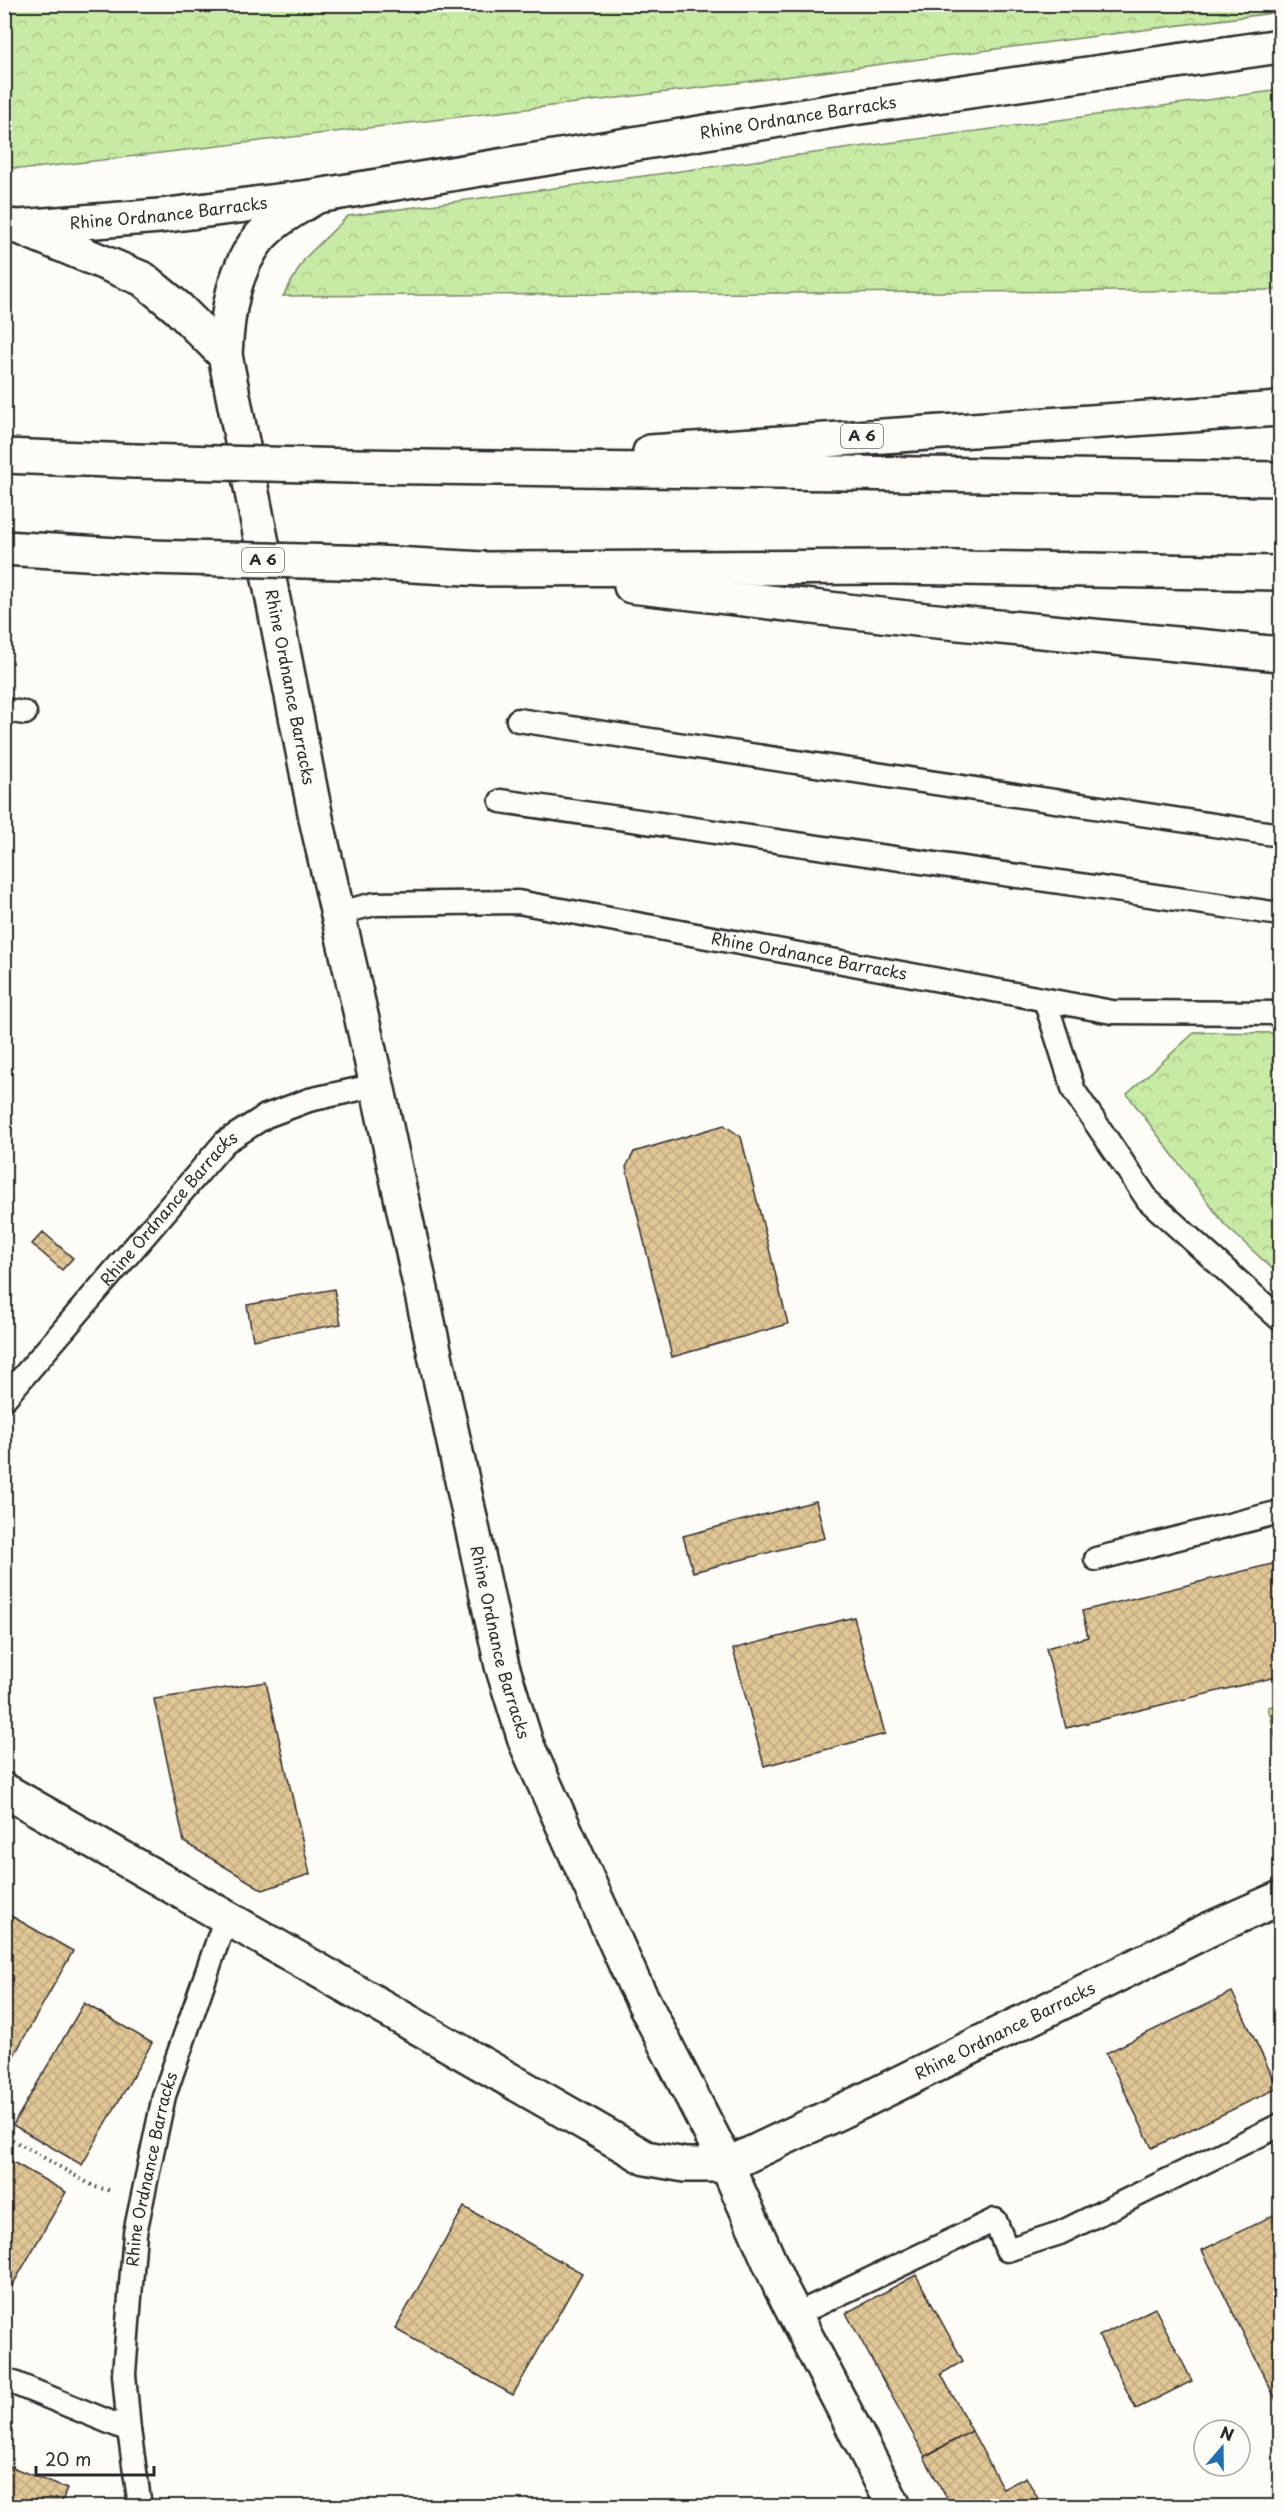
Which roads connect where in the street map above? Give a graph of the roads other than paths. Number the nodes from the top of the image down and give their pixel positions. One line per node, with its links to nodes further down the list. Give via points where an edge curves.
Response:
1 (1281, 46): 2 (main road, Rhine Ordnance Barracks, via 846,109)
2 (317, 196): 3 (main road, Rhine Ordnance Barracks, via 160,216); 4 (main road, Rhine Ordnance Barracks, via 286,214 261,237 243,264 231,299)
3 (12, 227): 4 (main road, Rhine Ordnance Barracks, via 143,279)
4 (225, 355): 16 (main road, Rhine Ordnance Barracks)
5 (1281, 409): 7 (main road, A 6)
6 (4, 456): 7 (main road, A 6, bridge)
7 (444, 468): 8 (main road, A 6)
8 (1281, 479)
9 (4, 548): 10 (main road, A 6, bridge)
10 (483, 568): 11 (main road, A 6, via 892,567); 12 (main road, via 916,619)
11 (1281, 573)
12 (1281, 654)
13 (518, 720): 15 (lane)
14 (501, 801): 17 (lane)
15 (1281, 836)
16 (338, 913): 18 (lane, Rhine Ordnance Barracks, via 375,904 518,902); 20 (main road, Rhine Ordnance Barracks)
17 (1281, 914)
18 (1045, 1000): 19 (lane, Rhine Ordnance Barracks, via 1112,1012); 21 (lane, via 1074,1091 1148,1200)
19 (1281, 1012)
20 (377, 1085): 22 (lane, Rhine Ordnance Barracks, via 309,1100 266,1116 225,1142); 29 (main road, Rhine Ordnance Barracks, via 502,1666 526,1743 634,1983)
21 (1281, 1319)
22 (4, 1399)
23 (1281, 1512): 24 (lane)
24 (1096, 1559)
25 (4, 1790): 27 (main road, Rhine Ordnance Barracks)
26 (1278, 1906): 29 (main road, Rhine Ordnance Barracks, via 1210,1929)
27 (226, 1917): 29 (main road, Rhine Ordnance Barracks, via 646,2158 685,2166); 32 (lane, Rhine Ordnance Barracks, via 164,2096 135,2233 124,2374)
28 (1281, 2125): 30 (lane, via 1060,2233 1007,2250 995,2220)
29 (727, 2165): 30 (main road, Rhine Ordnance Barracks)
30 (795, 2315): 34 (main road, Rhine Ordnance Barracks)
31 (4, 2379): 32 (lane)
32 (129, 2430): 33 (lane, Rhine Ordnance Barracks)
33 (140, 2506)
34 (894, 2506)

